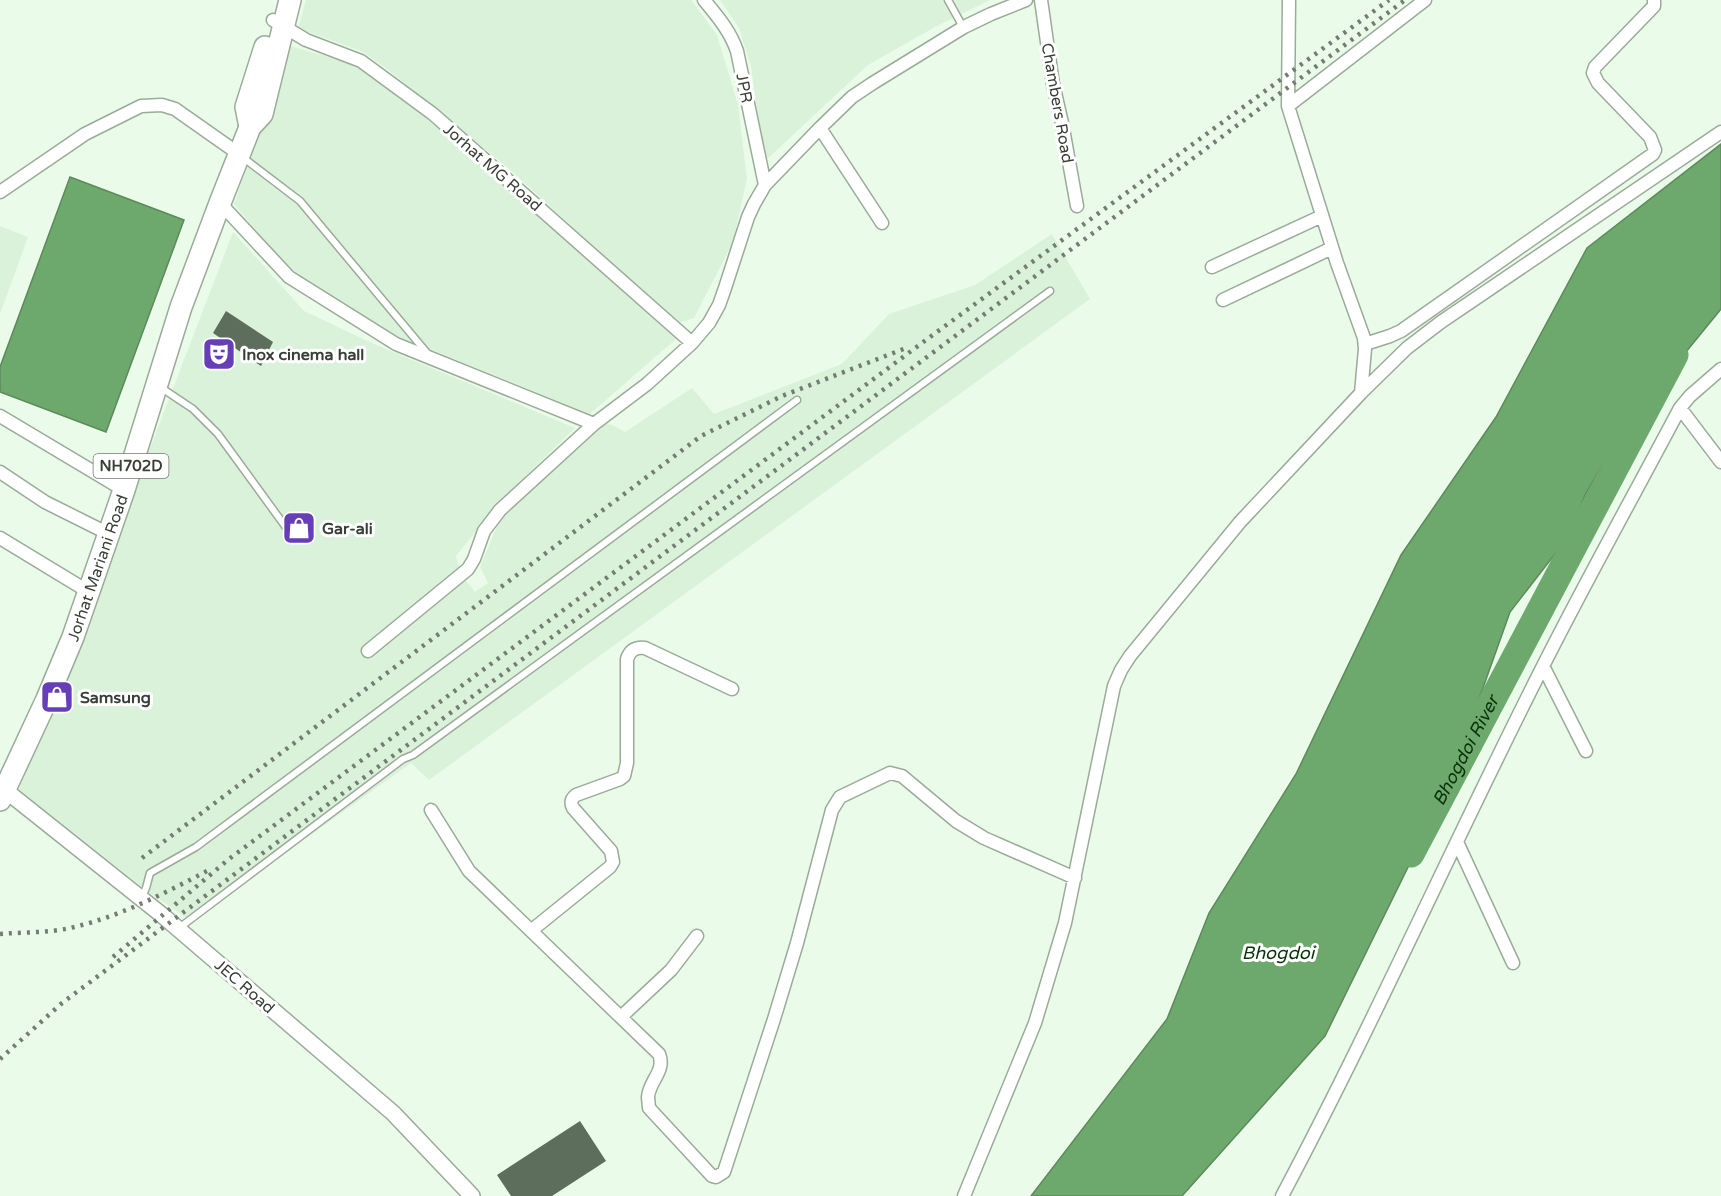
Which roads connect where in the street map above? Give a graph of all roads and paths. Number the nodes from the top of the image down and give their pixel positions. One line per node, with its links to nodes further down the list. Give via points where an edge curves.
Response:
1 (704, 0): 14 (street, JPR, via 725,26 737,51)
2 (948, 0): 9 (lane)
3 (1026, 0): 9 (street)
4 (1041, 0): 17 (street, Chambers Road)
5 (1289, 0): 10 (street)
6 (1425, 0): 10 (street)
7 (1654, 0): 25 (street, via 1654,6 1593,73 1650,137 1653,154 1401,331)
8 (282, 10): 13 (highway, Jorhat Mariani Road / NH702D, via 262,114 250,127); 24 (street, Jorhat MG Road, via 306,40 361,61 433,114)
9 (964, 27): 11 (street, via 859,92)
10 (1288, 106): 18 (street)
11 (820, 128): 14 (street); 19 (street)
12 (1721, 132): 29 (street, via 1422,335)
13 (238, 154): 15 (street, via 175,109 141,106 85,134); 16 (highway, Jorhat Mariani Road / NH702D); 26 (lane, via 300,201)
14 (765, 185): 24 (street, via 748,217 715,314)
15 (0, 192)
16 (220, 203): 26 (street, via 294,281 396,345); 28 (highway, Jorhat Mariani Road / NH702D)
17 (1077, 206)
18 (1322, 216): 20 (street); 21 (street)
19 (882, 224)
20 (1332, 248): 23 (street); 25 (street)
21 (1212, 267)
22 (1050, 291): 50 (lane, via 403,759)
23 (1223, 300)
24 (692, 343): 33 (street)
25 (1365, 344): 29 (street)
26 (431, 359): 33 (street)
27 (1721, 369): 31 (street)
28 (157, 385): 36 (highway, Jorhat Mariani Road / NH702D); 38 (lane, via 193,409 218,434)
29 (1361, 393): 48 (street, via 1240,522 1121,670 1114,686)
30 (797, 400): 49 (lane, via 196,847 150,873)
31 (1680, 408): 34 (street); 42 (street)
32 (0, 416): 36 (street)
33 (594, 424): 41 (street, via 493,517 468,569)
34 (1721, 462)
35 (0, 472): 37 (street, via 45,502)
36 (124, 490): 37 (highway, Jorhat Mariani Road / NH702D)
37 (109, 534): 40 (highway, Jorhat Mariani Road / NH702D)
38 (293, 537)
39 (0, 538): 40 (street)
40 (89, 592): 45 (highway, Jorhat Mariani Road / NH702D, via 47,699)
41 (368, 651)
42 (1543, 666): 44 (street); 47 (street)
43 (732, 689): 51 (street, via 645,648 630,652 624,776 576,795 571,803 611,851 613,862)
44 (1586, 751)
45 (2, 795): 49 (street, JEC Road)
46 (431, 810): 51 (street, via 469,871)
47 (1457, 842): 53 (street); 57 (street)
48 (1075, 878): 54 (street, via 984,838 895,773 840,797 832,810 774,1019 724,1172 716,1177 650,1108 648,1098 662,1060); 56 (street, via 1035,1023)
49 (141, 898): 50 (street, JEC Road)
50 (178, 929): 55 (street, JEC Road, via 393,1113)
51 (532, 930): 54 (street)
52 (697, 936): 54 (street, via 671,970)
53 (1513, 963)
54 (622, 1016)
55 (472, 1196)
56 (964, 1196)
57 (1282, 1196)

